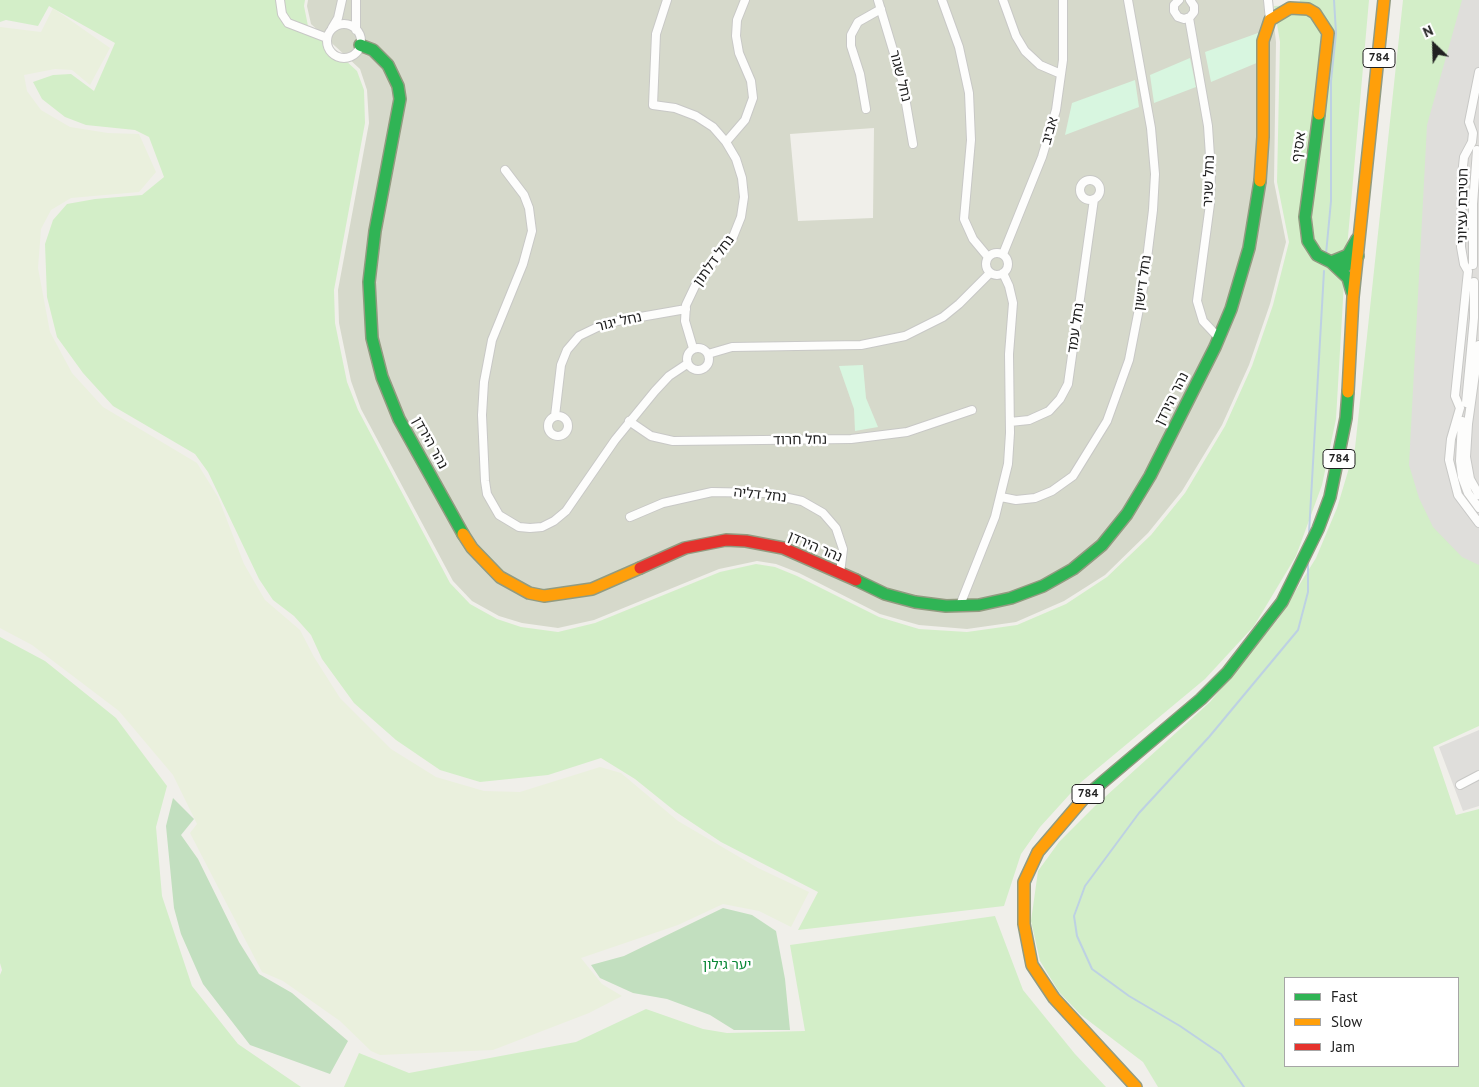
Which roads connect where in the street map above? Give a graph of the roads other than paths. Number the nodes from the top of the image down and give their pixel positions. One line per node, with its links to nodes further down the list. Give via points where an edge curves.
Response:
1 (280, 0): 20 (street, via 282,14 288,23)
2 (342, 0): 18 (street)
3 (356, 0): 19 (street)
4 (668, 0): 26 (street, נחל דלתון, via 656,34 653,104 696,116 713,127)
5 (745, 0): 26 (street, via 737,20 736,36 753,98 746,120)
6 (878, 0): 15 (street, נחל שגור)
7 (942, 0): 35 (street, via 959,47 969,94 971,140 964,219 973,239)
8 (1003, 0): 23 (street, via 1025,52 1040,65)
9 (1063, 0): 23 (street, אביב)
10 (1128, 0): 53 (street, נחל דישון, via 1151,128 1154,174 1144,283 1129,360 1107,421 1073,476 1035,498)
11 (1178, 0): 16 (street, via 1174,6 1176,14 1182,19)
12 (1190, 0): 16 (street, via 1195,9)
13 (1268, 0): 17 (street)
14 (1385, 4): 32 (street, 784)
15 (881, 10): 24 (street, via 858,22 851,35); 28 (street, נחל שגור, via 902,80)
16 (1188, 18): 42 (street, נחל שניר, via 1207,121 1211,171 1210,204 1197,301 1203,321)
17 (1270, 20): 36 (street, אסיף, via 1285,10 1300,7 1315,13 1328,33 1305,217 1311,248); 42 (street, נהר הירדן, via 1263,41 1263,137 1257,205 1244,268)
18 (332, 29): 19 (street, via 345,24); 20 (street)
19 (356, 30): 21 (street)
20 (327, 38): 21 (street, via 329,51 340,58 353,55)
21 (360, 45): 57 (street, נהר הירדן, via 373,50 388,65 400,99 370,265 370,318 376,357 399,419 459,528 486,565 514,586 537,594 560,596 592,589 685,548 706,543 746,541 783,548)
22 (1479, 72): 25 (street, חטיבת עציוני, via 1469,122)
23 (1061, 74): 33 (street, אביב, via 1047,142)
24 (866, 109)
25 (1476, 131): 27 (street, חטיבת עציוני)
26 (726, 142): 41 (street, נחל דלתון, via 742,178 741,217 733,237 695,286)
27 (1472, 142): 29 (street, חטיבת עציוני); 39 (street, חטיבת עציוני, via 1464,157 1461,247 1463,260)
28 (913, 144)
29 (1478, 151): 39 (street, חטיבת עציוני, via 1473,204)
30 (505, 170): 50 (street, via 524,195 532,231 527,253 492,340 484,382 485,482 492,505 499,515 519,527 542,527 554,521 578,496)
31 (1094, 199): 51 (street, נחל עמד, via 1068,384 1060,400 1049,410 1036,418)
32 (1360, 235): 34 (street, 784); 36 (street, via 1348,255)
33 (1003, 254): 35 (street, via 994,253); 38 (street, via 1008,264)
34 (1358, 256): 36 (street, via 1346,266); 40 (street, 784)
35 (988, 257): 37 (street, via 985,265)
36 (1331, 262): 40 (street, אסיף, via 1348,278)
37 (990, 273): 38 (street); 45 (street, via 943,317 905,336 861,345 732,347)
38 (1003, 274): 51 (street, via 1013,303 1009,354)
39 (1473, 274): 48 (street, חטיבת עציוני, via 1474,318); 48 (street, חטיבת עציוני, via 1455,396)
40 (1353, 297): 61 (street, 784, via 1349,386 1339,460 1318,529 1282,602 1227,673 1201,700 1081,800 1038,852 1024,882 1024,924 1032,964 1054,998)
41 (686, 309): 44 (street, נחל דלתון, via 686,328); 49 (street, נחל יגור, via 606,323 579,336 561,365)
42 (1219, 338): 58 (street, נהר הירדן, via 1150,476 1128,514 1102,545 1073,569 1043,586 1011,598 979,605)
43 (1479, 345): 48 (street, חטיבת עציוני)
44 (693, 348): 45 (street, via 702,348); 46 (street, via 687,355)
45 (708, 354): 46 (street, via 709,363 702,369 694,370)
46 (687, 364): 50 (street, via 662,383)
47 (972, 410): 50 (street, נחל חרוד, via 907,432 851,439 673,441 651,436)
48 (1464, 412): 52 (street, חטיבת עציוני, via 1468,469); 54 (street, חטיבת עציוני, via 1462,477); 56 (street, חטיבת עציוני, via 1449,448 1451,474 1463,505)
49 (555, 416)
50 (629, 421)
51 (1010, 422): 53 (street, via 1008,464)
52 (1479, 495)
53 (1001, 498): 58 (street)
54 (1479, 508)
55 (630, 517): 57 (street, נחל דליה, via 663,503 712,492 765,493 802,501 823,513 839,534 844,549)
56 (1479, 523)
57 (840, 573): 58 (street, נהר הירדן, via 885,594 915,602)
58 (960, 605)
59 (1479, 775): 60 (street)
60 (1460, 785)
61 (1136, 1087)

